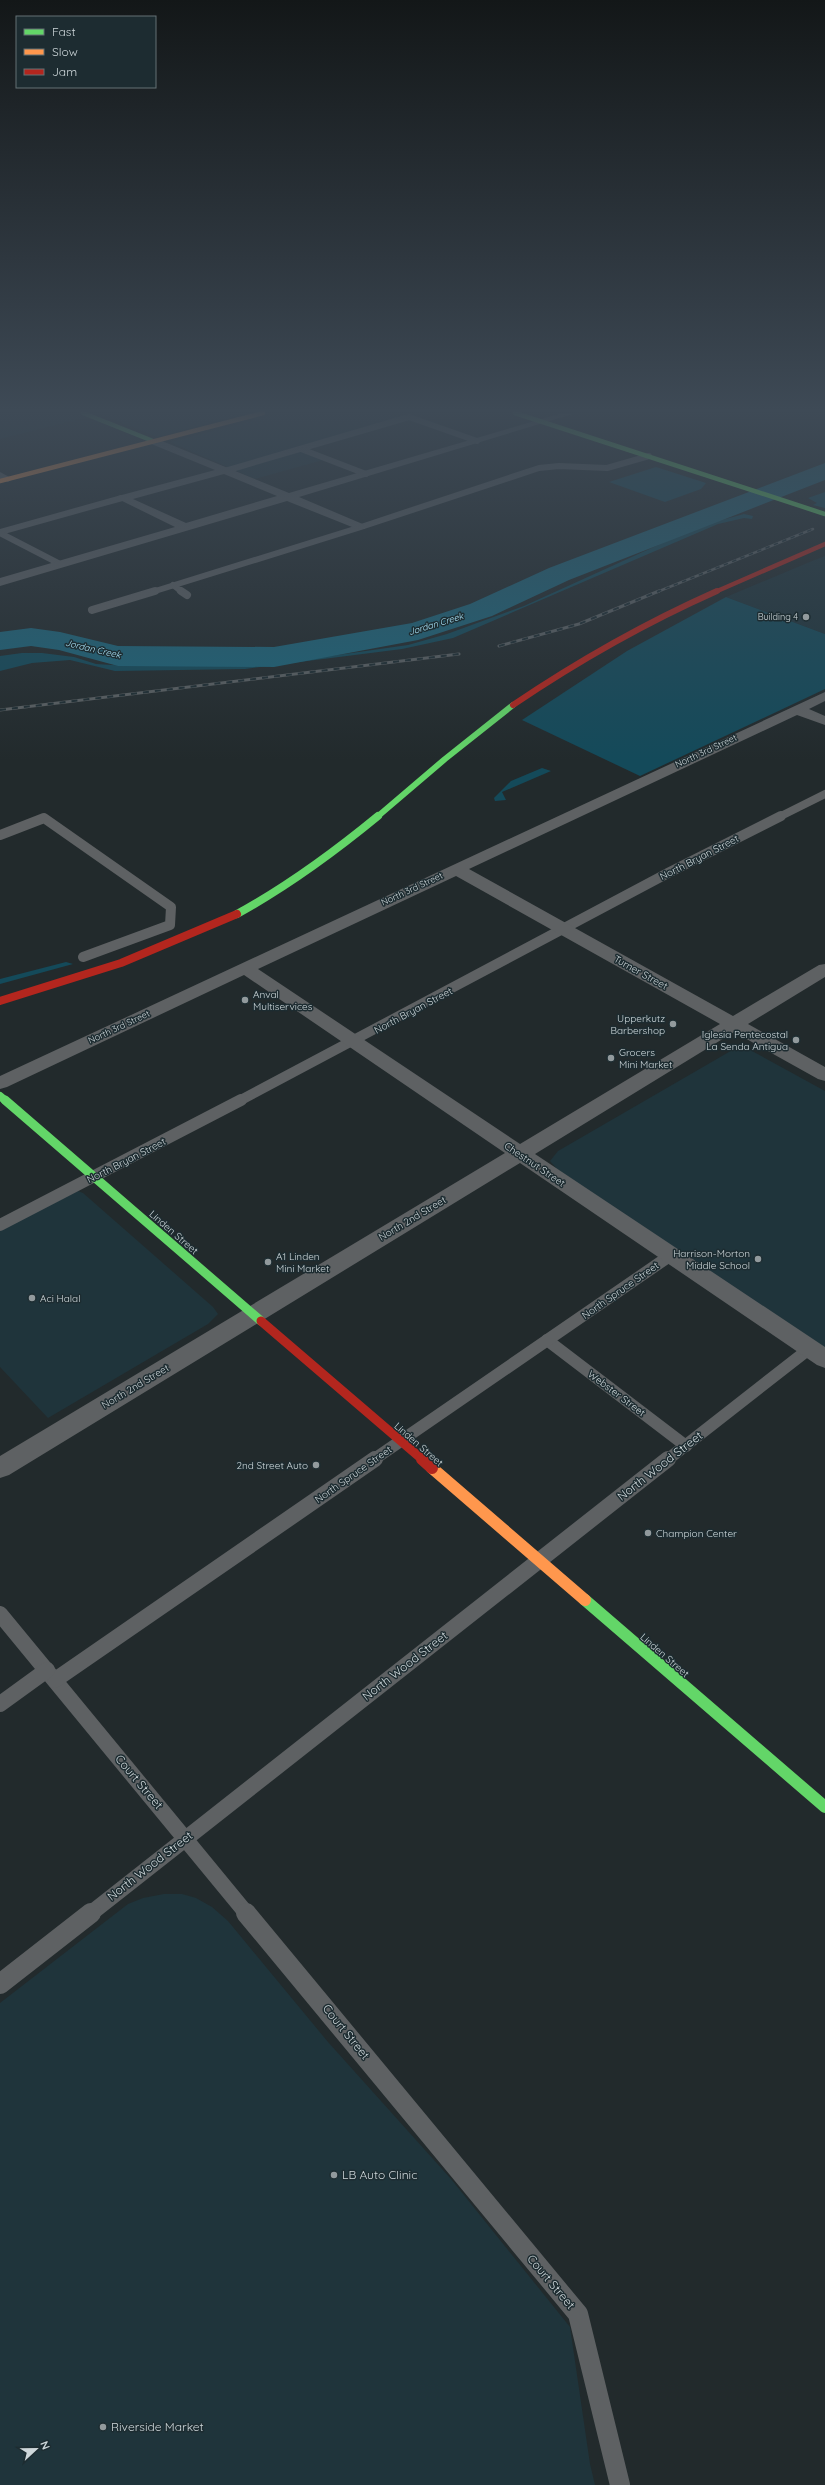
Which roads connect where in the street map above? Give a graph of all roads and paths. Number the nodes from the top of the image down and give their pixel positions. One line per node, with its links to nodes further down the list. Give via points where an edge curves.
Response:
1 (14, 529): 4 (lane)
2 (178, 529): 6 (street)
3 (354, 529): 8 (lane)
4 (0, 533): 6 (lane)
5 (825, 544): 21 (main road, via 716,589 576,662 496,716 351,840 310,871 264,899 156,950)
6 (60, 564): 7 (street)
7 (0, 582)
8 (173, 585): 9 (lane); 10 (lane)
9 (187, 595)
10 (92, 610)
11 (825, 696): 12 (street, North 3rd Street)
12 (796, 709): 13 (street); 16 (street, North 3rd Street)
13 (825, 721)
14 (825, 794): 17 (lane, North Bryan Street)
15 (0, 835): 18 (lane, via 44,818 171,907 170,925)
16 (456, 868): 17 (street, Turner Street); 19 (street, North 3rd Street)
17 (564, 929): 22 (street, Turner Street); 23 (lane, North Bryan Street)
18 (84, 957)
19 (245, 968): 23 (street, Chestnut Street); 25 (street, North 3rd Street)
20 (825, 969): 22 (street, North 2nd Street)
21 (0, 1001)
22 (734, 1024): 24 (street, Turner Street); 27 (street, North 2nd Street)
23 (354, 1042): 27 (street, Chestnut Street); 28 (lane, North Bryan Street)
24 (825, 1075)
25 (0, 1083)
26 (0, 1096): 28 (main road, Linden Street)
27 (519, 1153): 30 (street, Chestnut Street); 31 (street, North 2nd Street)
28 (93, 1177): 29 (lane, North Bryan Street); 31 (main road, Linden Street)
29 (0, 1225)
30 (671, 1255): 32 (lane, North Spruce Street); 33 (street, Chestnut Street)
31 (253, 1315): 34 (main road, Linden Street); 36 (street, North 2nd Street)
32 (548, 1340): 34 (lane, North Spruce Street); 35 (lane, Webster Street)
33 (817, 1354): 35 (lane, North Wood Street)
34 (400, 1442): 37 (main road, Linden Street); 39 (lane, North Spruce Street)
35 (686, 1446): 37 (lane, North Wood Street)
36 (0, 1468)
37 (538, 1562): 41 (main road, Linden Street); 42 (lane, North Wood Street)
38 (0, 1614): 39 (lane, Court Street)
39 (51, 1675): 40 (lane, North Spruce Street); 42 (lane, Court Street)
40 (0, 1704)
41 (825, 1807)
42 (186, 1838): 43 (lane, North Wood Street); 44 (lane, Court Street, via 578,2314)
43 (0, 1984)
44 (620, 2485)

